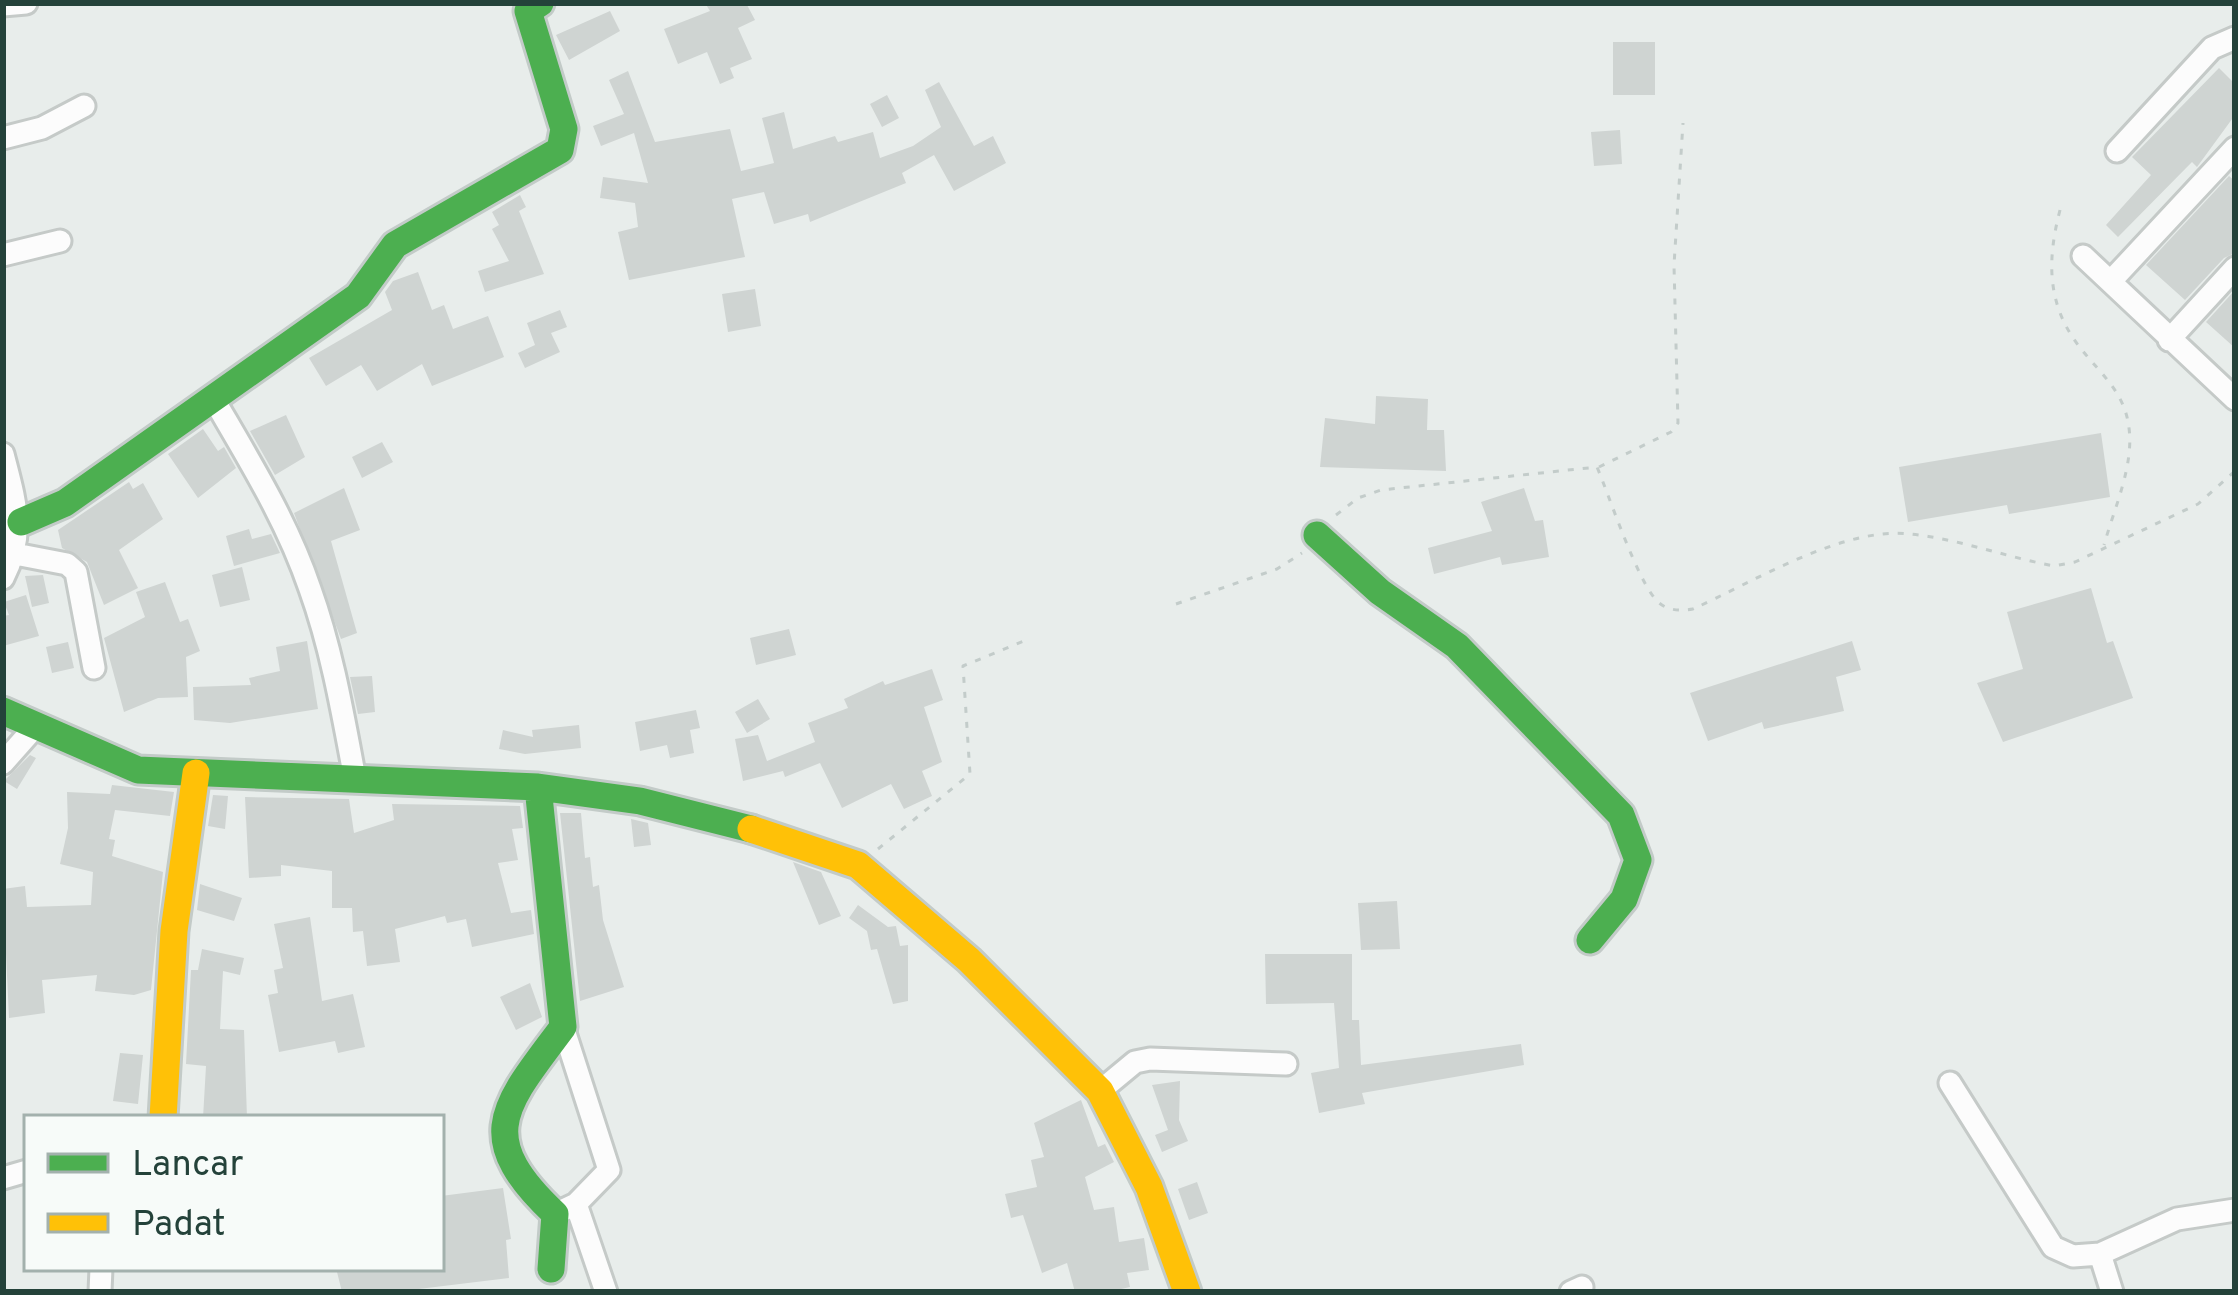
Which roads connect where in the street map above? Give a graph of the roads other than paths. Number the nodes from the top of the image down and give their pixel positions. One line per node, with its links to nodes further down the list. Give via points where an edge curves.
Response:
1 (26, 3): 2 (street)
2 (3, 5)
3 (532, 6): 16 (street, via 564,129 560,150 395,245 358,296)
4 (2235, 38): 8 (street, via 2212,48)
5 (84, 106): 6 (street)
6 (3, 138)
7 (2235, 148): 13 (street)
8 (2116, 151)
9 (60, 241): 10 (street)
10 (3, 255)
11 (2083, 256): 13 (street)
12 (2235, 268): 14 (street)
13 (2111, 281): 14 (street)
14 (2169, 340): 15 (street)
15 (2232, 390)
16 (213, 398): 18 (street, via 65,502); 27 (street, via 278,512 310,589)
17 (3, 454): 18 (street)
18 (21, 522): 20 (street)
19 (1318, 535): 29 (street, via 1379,592 1457,646 1621,815 1638,860 1624,899)
20 (16, 554): 21 (street); 22 (street, via 76,572)
21 (3, 578)
22 (94, 668)
23 (3, 711): 24 (street)
24 (34, 728): 25 (street); 26 (street, via 138,770)
25 (3, 763)
26 (196, 773): 27 (street); 34 (street, via 174,932)
27 (355, 779): 28 (street)
28 (538, 787): 30 (street); 33 (street, via 640,801 858,865)
29 (1590, 940)
30 (563, 1027): 35 (street, via 610,1161 605,1178); 35 (street, via 514,1096 502,1143 513,1176)
31 (1286, 1064): 33 (street, via 1135,1062)
32 (1950, 1083): 37 (street, via 2053,1246 2073,1256)
33 (1106, 1084): 40 (street)
34 (163, 1115)
35 (565, 1209): 38 (street); 39 (street)
36 (2235, 1210): 37 (street, via 2177,1219)
37 (2100, 1254): 41 (street)
38 (551, 1269)
39 (606, 1292)
40 (1187, 1292)
41 (2112, 1292)

